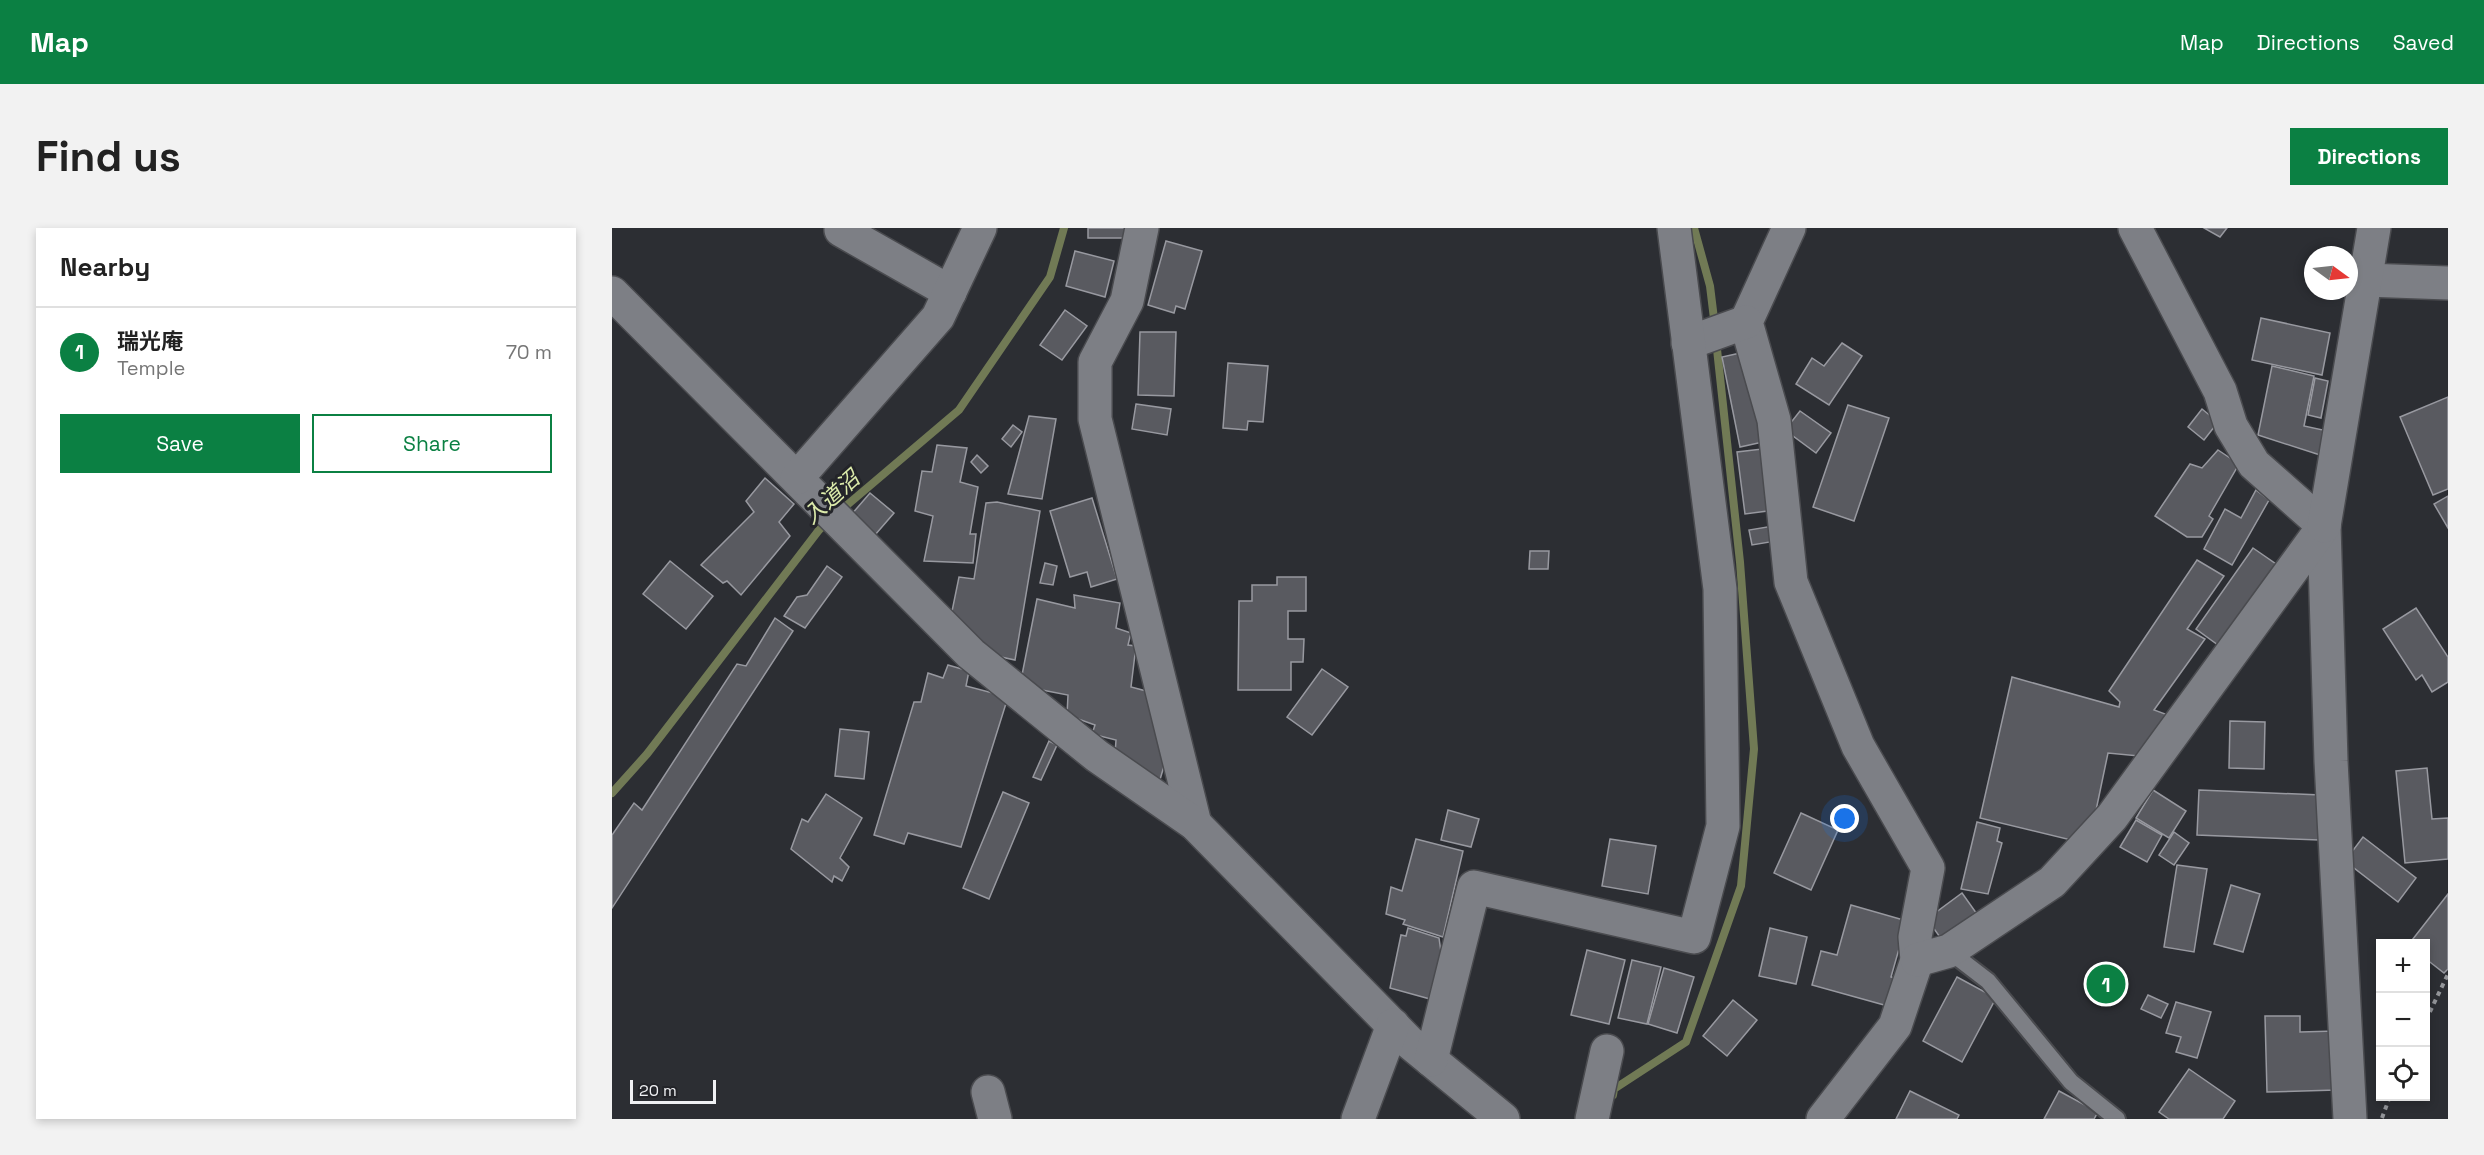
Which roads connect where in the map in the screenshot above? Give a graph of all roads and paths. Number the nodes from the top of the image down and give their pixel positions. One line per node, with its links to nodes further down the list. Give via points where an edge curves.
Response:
1 (842, 228): 10 (street)
2 (980, 228): 10 (street)
3 (1142, 228): 16 (street, via 1127,301 1095,362 1095,419)
4 (1674, 228): 13 (street)
5 (1789, 228): 12 (street)
6 (2135, 228): 15 (street, via 2220,391 2231,426 2254,464)
7 (2374, 228): 8 (street)
8 (2366, 280): 9 (street); 15 (street)
9 (2448, 283)
10 (950, 292): 14 (street, via 938,317)
11 (612, 293): 14 (street)
12 (1740, 324): 13 (street); 18 (street, via 1774,420 1791,582 1858,746 1928,868 1916,937)
13 (1692, 341): 23 (street, via 1720,589 1722,790 1722,826 1694,938 1474,887)
14 (797, 478): 16 (street, via 971,654 1097,756)
15 (2324, 526): 17 (street, via 2112,817 2052,882); 30 (street, via 2331,761)
16 (1196, 824): 21 (street)
17 (1949, 951): 18 (street); 29 (lane, via 1988,981 2071,1082)
18 (1917, 960): 28 (street, via 1895,1026)
19 (2448, 974): 20 (path)
20 (2430, 1012)
21 (1393, 1025): 23 (street); 25 (street)
22 (1607, 1051): 27 (street)
23 (1431, 1060): 26 (street)
24 (2388, 1101): 31 (path)
25 (1358, 1119)
26 (1503, 1119)
27 (1592, 1119)
28 (1823, 1119)
29 (2117, 1119)
30 (2350, 1119)
31 (2382, 1119)

